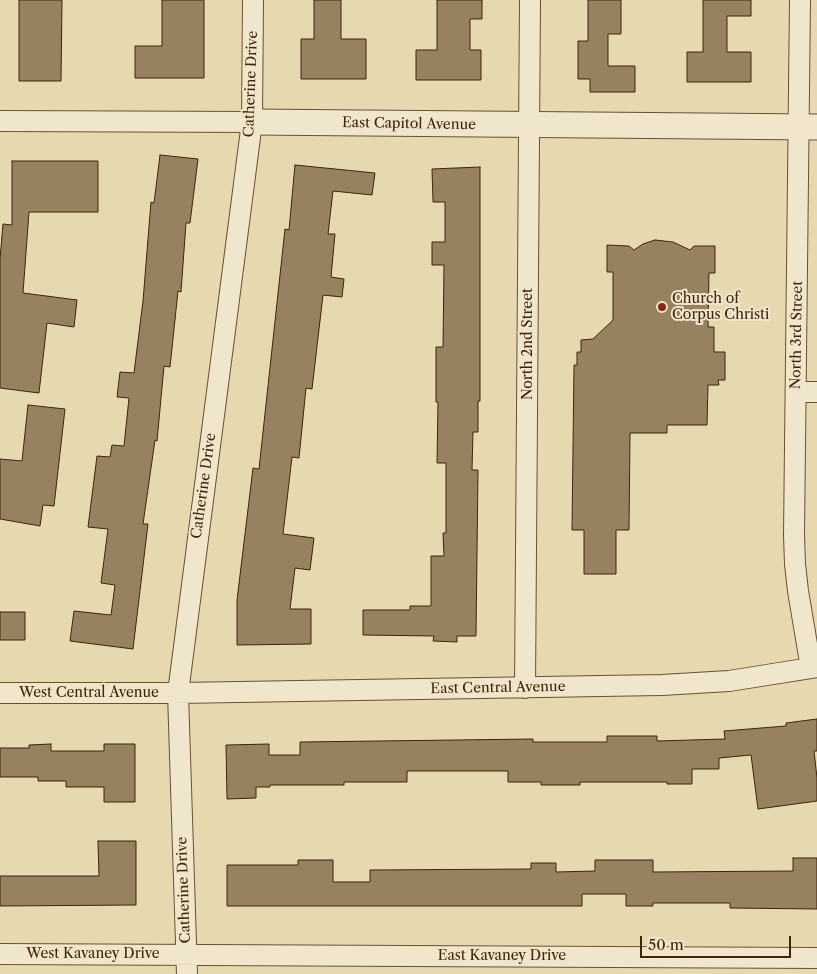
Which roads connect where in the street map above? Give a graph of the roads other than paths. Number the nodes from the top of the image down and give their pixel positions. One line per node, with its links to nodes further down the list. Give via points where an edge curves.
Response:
1 (254, 0): 5 (street, Catherine Drive)
2 (530, 0): 6 (street, North 2nd Street)
3 (800, 0): 7 (street, North 3rd Street)
4 (0, 121): 5 (street, East Capitol Avenue)
5 (252, 122): 6 (street, East Capitol Avenue); 13 (street, Catherine Drive)
6 (529, 125): 7 (street, East Capitol Avenue); 11 (street, North 2nd Street)
7 (808, 127): 8 (street, North 3rd Street)
8 (796, 392): 9 (street); 10 (street, North 3rd Street, via 795,564)
9 (817, 392)
10 (814, 668): 11 (street, East Central Avenue, via 711,683)
11 (525, 688): 13 (street, East Central Avenue)
12 (0, 693): 13 (street, West Central Avenue)
13 (178, 693): 15 (street, Catherine Drive)
14 (0, 954): 15 (street, West Kavaney Drive)
15 (186, 954): 16 (street, East Kavaney Drive); 17 (street, Catherine Drive)
16 (817, 958)
17 (187, 974)

